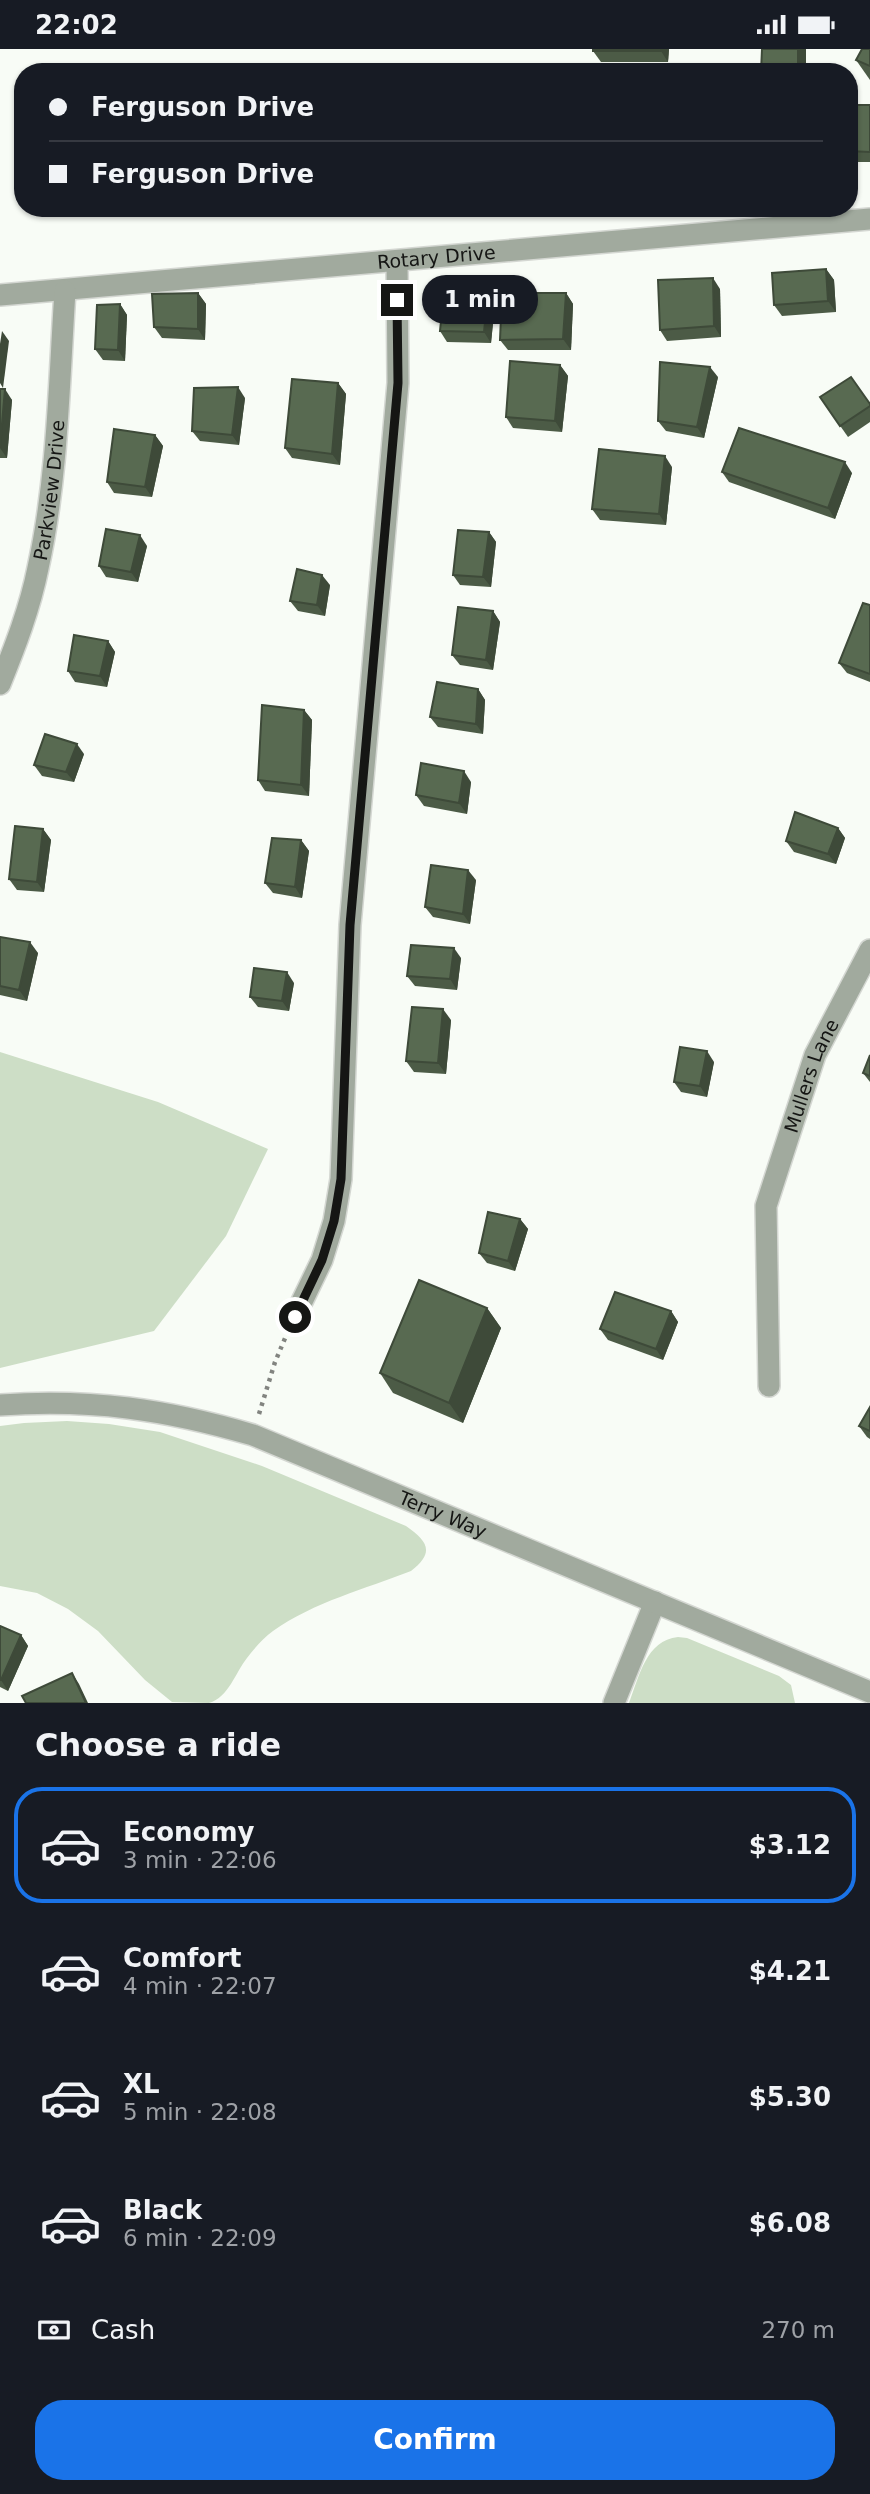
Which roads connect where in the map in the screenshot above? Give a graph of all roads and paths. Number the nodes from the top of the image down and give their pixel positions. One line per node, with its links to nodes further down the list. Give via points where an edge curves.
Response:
1 (870, 219): 2 (street, Rotary Drive)
2 (397, 261): 3 (street, Rotary Drive); 7 (street, via 398,383 350,925 341,1179 322,1260)
3 (65, 291): 4 (street, Rotary Drive); 5 (street, Parkview Drive, via 43,546)
4 (0, 295)
5 (0, 684)
6 (870, 950): 8 (street, Mullers Lane, via 815,1055 766,1206)
7 (295, 1317): 10 (path, via 275,1362)
8 (769, 1386)
9 (0, 1405): 10 (street, Terry Way, via 54,1402 140,1408)
10 (253, 1435): 11 (street, Terry Way)
11 (655, 1602): 12 (street, Terry Way); 13 (street)
12 (870, 1692)
13 (614, 1703)

